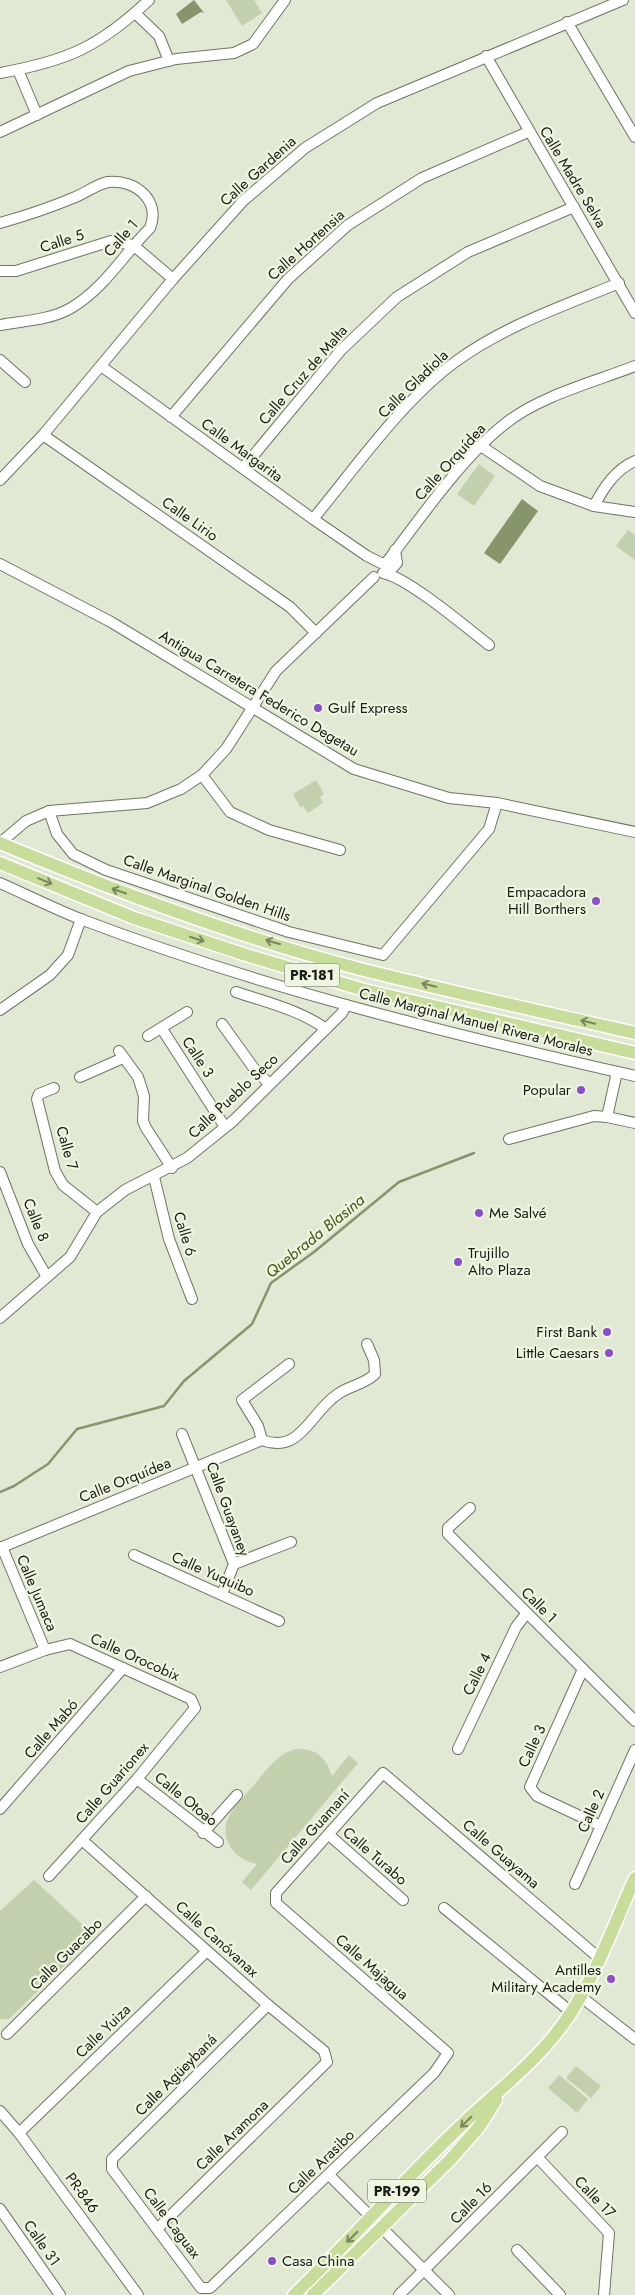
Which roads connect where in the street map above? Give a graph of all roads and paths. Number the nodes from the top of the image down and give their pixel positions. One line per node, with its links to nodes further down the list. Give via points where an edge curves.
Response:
1 (149, 0): 4 (street)
2 (285, 0): 7 (street, via 253,44 234,53)
3 (623, 0): 5 (street, Calle Gardenia)
4 (135, 14): 7 (street, via 159,36); 8 (street, via 87,49)
5 (567, 22): 6 (street, Calle Gardenia); 13 (street)
6 (486, 56): 12 (street, Calle Madre Selva); 18 (street, Calle Gardenia, via 378,103 305,148 243,200)
7 (169, 61): 10 (street, via 130,71)
8 (18, 70): 9 (street); 10 (street)
9 (0, 73)
10 (37, 115): 11 (street)
11 (0, 132)
12 (528, 132): 14 (street, Calle Madre Selva); 26 (street, Calle Hortensia, via 422,178 348,225 288,280)
13 (635, 137)
14 (574, 207): 19 (street, Calle Madre Selva); 30 (street, Calle Cruz de Malta, via 468,252 397,297 340,350)
15 (0, 223): 16 (street, Calle 1, via 72,199 108,182 134,186 150,199 155,217 150,228)
16 (134, 245): 17 (street, Calle 5, via 111,241 16,271); 18 (street); 21 (street, Calle 1, via 98,287 71,309 44,318)
17 (0, 272)
18 (173, 279): 23 (street, Calle Gardenia)
19 (618, 283): 20 (street, Calle Madre Selva); 34 (street, Calle Gladiola, via 502,332 454,362 405,408)
20 (635, 313)
21 (0, 325)
22 (0, 360): 25 (street)
23 (101, 366): 26 (street, Calle Margarita); 27 (street, Calle Gardenia)
24 (635, 366): 28 (street, Calle Orquídea, via 538,404 507,422)
25 (25, 382)
26 (171, 418): 30 (street, Calle Margarita)
27 (43, 435): 31 (street, Calle Gardenia); 37 (street, Calle Lirio, via 290,607)
28 (480, 446): 32 (street, via 540,486); 36 (street, Calle Orquídea, via 396,550 397,563)
29 (635, 460): 32 (street, via 624,465 602,489)
30 (243, 468): 34 (street, Calle Margarita)
31 (0, 480)
32 (594, 506): 33 (street)
33 (635, 512)
34 (313, 519): 36 (street, Calle Margarita, via 367,556)
35 (0, 564): 39 (street, Antigua Carretera Federico Degetau, via 111,622)
36 (381, 570): 37 (street); 38 (street, via 424,596)
37 (316, 633): 39 (street, via 276,671)
38 (488, 644)
39 (252, 706): 40 (street, via 226,748); 41 (street, Antigua Carretera Federico Degetau, via 354,769 449,798)
40 (202, 775): 42 (street, via 181,789 146,803); 45 (street, via 230,812 269,830)
41 (497, 803): 42 (street, Calle Marginal Golden Hills, via 489,829 383,955 289,932 106,870 73,854 58,834); 43 (street, Antigua Carretera Federico Degetau)
42 (50, 811): 44 (street, via 26,821)
43 (635, 832)
44 (0, 843): 56 (main road, PR-181, one-way to 44, via 359,968 188,915 88,880)
45 (340, 850)
46 (0, 863): 58 (main road, PR-181, one-way to 58, via 134,918 246,955 364,990)
47 (0, 883): 48 (street, Calle Marginal Manuel Rivera Morales)
48 (81, 919): 50 (street, Calle Marginal Manuel Rivera Morales, via 210,965); 51 (street, via 68,955 62,962 50,975)
49 (236, 992): 54 (street, via 278,1005)
50 (346, 1005): 54 (street, Calle Pueblo Seco, via 342,1014); 59 (street, Calle Marginal Manuel Rivera Morales)
51 (0, 1010)
52 (187, 1012): 55 (street)
53 (222, 1024): 62 (street)
54 (326, 1028): 62 (street, Calle Pueblo Seco)
55 (162, 1029): 57 (street); 66 (street, Calle 3)
56 (635, 1033)
57 (148, 1036)
58 (635, 1053)
59 (617, 1072): 60 (street, Calle Marginal Manuel Rivera Morales); 64 (street)
60 (635, 1076)
61 (80, 1077): 68 (street, via 121,1054 138,1077 144,1096 143,1121 146,1128)
62 (269, 1084): 66 (street, Calle Pueblo Seco)
63 (54, 1088): 71 (street, Calle 7, via 39,1094 37,1099 55,1171 63,1185)
64 (607, 1117): 65 (street); 67 (street, via 594,1116)
65 (635, 1123)
66 (225, 1127): 68 (street, Calle Pueblo Seco)
67 (508, 1139)
68 (172, 1168): 70 (street, Calle Pueblo Seco)
69 (0, 1172): 72 (street, Calle 8, via 28,1244)
70 (154, 1177): 71 (street, Calle Pueblo Seco, via 125,1190); 73 (street, Calle 6, via 168,1240)
71 (97, 1212): 72 (street, Calle Pueblo Seco, via 70,1257)
72 (47, 1277): 74 (street, Calle Pueblo Seco)
73 (192, 1299)
74 (0, 1318)
75 (367, 1344): 78 (street, via 374,1360 375,1374 368,1382 336,1394 296,1437 275,1445)
76 (290, 1364): 78 (street, via 242,1400 258,1426)
77 (182, 1434): 79 (street, Calle Guayaney)
78 (262, 1440): 79 (street, Calle Orquídea)
79 (197, 1467): 82 (street, Calle Orquídea); 84 (street, Calle Guayaney)
80 (470, 1508): 86 (street, Calle 1, via 448,1528 448,1534)
81 (291, 1542): 84 (street)
82 (1, 1548): 88 (street, Calle Jumaca)
83 (134, 1555): 85 (street, Calle Yuquibo)
84 (234, 1564): 85 (street, Calle Guayaney)
85 (222, 1594): 87 (street, Calle Yuquibo)
86 (526, 1614): 91 (street, Calle 1); 94 (street, Calle 4, via 516,1627)
87 (279, 1621)
88 (45, 1650): 89 (street, Calle Orocobix); 90 (street, Calle Orocobix, via 70,1644)
89 (0, 1667)
90 (123, 1668): 92 (street, Calle Orocobix, via 191,1699); 99 (street, Calle Mabó)
91 (583, 1669): 93 (street, Calle 1); 100 (street, Calle 3, via 530,1787 537,1796)
92 (195, 1708): 97 (street, Calle Guarionex)
93 (635, 1722)
94 (458, 1749)
95 (635, 1750): 100 (street, Calle 2)
96 (383, 1773): 102 (street, Calle Guamaní); 113 (street, Calle Guayama)
97 (137, 1779): 101 (street, Calle Otoao); 103 (street, Calle Guarionex)
98 (237, 1795): 101 (street)
99 (0, 1809)
100 (601, 1826): 107 (street, Calle 2)
101 (203, 1833): 104 (street, Calle Otoao)
102 (328, 1835): 109 (street, Calle Turabo); 110 (street, Calle Guamaní, via 276,1894)
103 (82, 1840): 105 (street, Calle Guarionex); 108 (street, Calle Canóvanax)
104 (218, 1842)
105 (50, 1876)
106 (635, 1878): 113 (main road, PR-199)
107 (575, 1884)
108 (146, 1896): 112 (street, Calle Canóvanax); 117 (street, Calle Guacabo)
109 (402, 1900)
110 (276, 1903): 119 (street, Calle Majagua)
111 (444, 1908): 116 (street)
112 (208, 1951): 115 (street, Calle Canóvanax); 124 (street, Calle Yuiza)
113 (599, 1958): 114 (main road, PR-199)
114 (580, 1996): 116 (main road, PR-199); 118 (street)
115 (268, 2005): 120 (street, Calle Canóvanax, via 324,2051); 126 (street, Calle Agüeybaná, via 112,2159)
116 (571, 2012): 121 (main road, PR-199, via 542,2049)
117 (7, 2034)
118 (635, 2039)
119 (448, 2053): 127 (street, Calle Arasibo, via 434,2073)
120 (327, 2062): 130 (street, Calle Aramona)
121 (502, 2090): 129 (main road, PR-199, one-way to 129, via 470,2117); 131 (main road, PR-199, via 479,2128)
122 (0, 2111): 124 (street, PR-846 / PR-846)
123 (562, 2132): 125 (street, Calle 16)
124 (19, 2133): 136 (street, PR-846 / PR-846)
125 (538, 2158): 133 (street, Calle 16); 142 (street, Calle 17, via 609,2233)
126 (112, 2169): 130 (street, Calle Caguax)
127 (329, 2174): 129 (street); 134 (street, Calle Arasibo)
128 (0, 2209): 135 (street, Calle 31)
129 (371, 2218): 131 (street); 137 (main road, PR-199, one-way to 137)
130 (158, 2228): 134 (street, Calle Caguax, via 201,2288)
131 (382, 2229): 133 (street); 138 (main road, PR-199)
132 (517, 2250): 141 (street)
133 (424, 2271): 139 (street, Calle 16); 140 (street)
134 (210, 2288)
135 (60, 2295)
136 (138, 2295)
137 (294, 2295)
138 (313, 2295)
139 (399, 2295)
140 (449, 2295)
141 (560, 2295)
142 (604, 2295)

